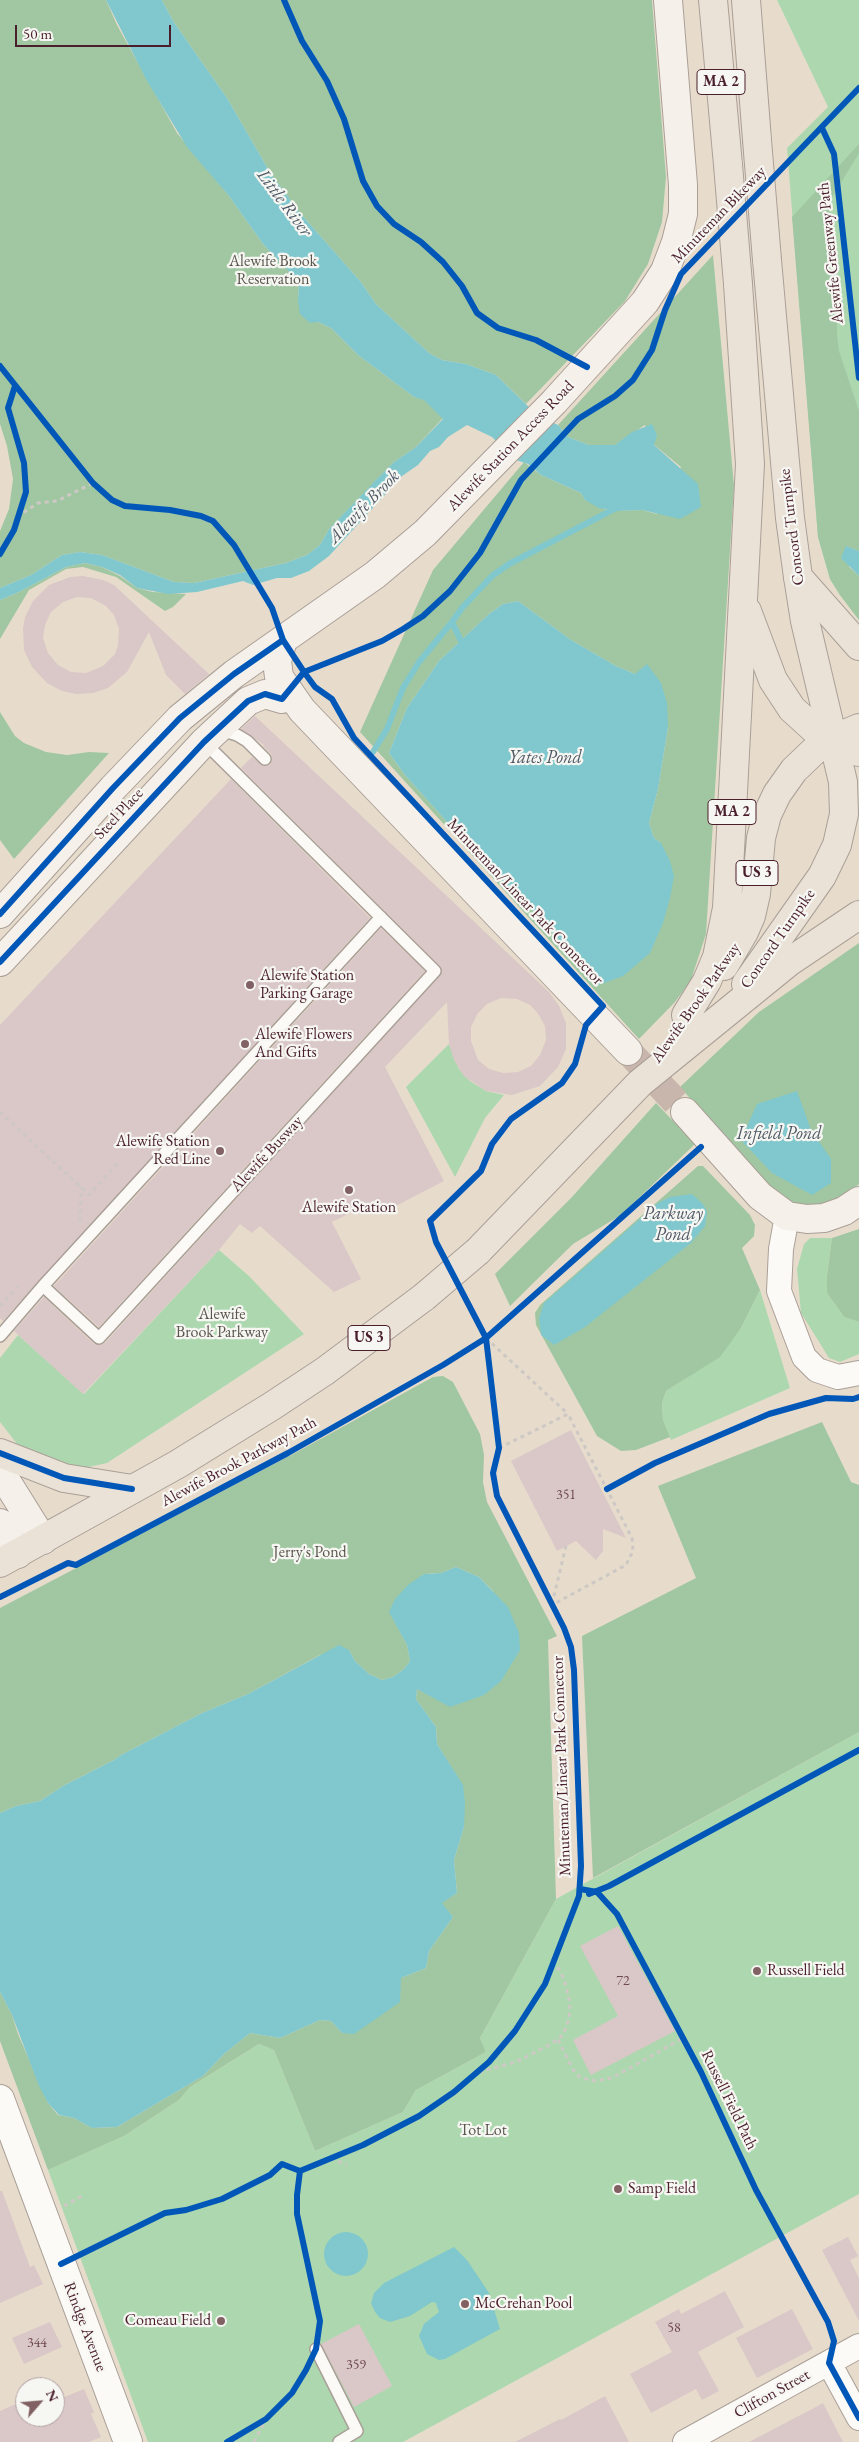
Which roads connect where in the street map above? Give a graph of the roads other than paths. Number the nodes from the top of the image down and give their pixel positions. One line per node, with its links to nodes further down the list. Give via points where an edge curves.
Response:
1 (668, 0): 7 (main road, Alewife Station Access Road, via 683,214 665,271 646,302 554,402 425,532 375,575)
2 (713, 0): 5 (highway, MA 2, bridge, via 750,464)
3 (746, 0): 4 (highway, Concord Turnpike / MA 2, bridge, via 790,518)
4 (798, 577): 6 (highway); 11 (highway, Concord Turnpike / MA 2)
5 (743, 600): 11 (highway, via 782,695 804,722); 19 (highway, MA 2, via 726,920 714,964)
6 (859, 646)
7 (273, 647): 8 (main road); 15 (main road, Steel Place, via 180,718 44,862)
8 (283, 701): 10 (main road, Steel Place, via 248,701); 21 (main road)
9 (859, 728): 11 (highway, Alewife Brook Parkway / US 3)
10 (211, 736): 13 (lane, via 237,735); 17 (lane, Alewife Busway); 18 (main road, Steel Place)
11 (833, 739): 12 (highway); 14 (main road); 19 (highway, Alewife Brook Parkway / US 3, via 801,763 777,794 761,838 755,901 748,925 731,956); 20 (highway, Concord Turnpike / MA 2, via 845,804 837,845 822,876)
12 (859, 752)
13 (265, 759)
14 (859, 767)
15 (9, 904)
16 (859, 915): 20 (highway, Alewife Brook Parkway / US 3, via 798,955)
17 (381, 917): 26 (lane); 26 (lane, Alewife Busway, via 435,971 99,1338)
18 (0, 962)
19 (686, 1015): 22 (highway, Alewife Brook Parkway / US 3)
20 (722, 1015): 22 (highway, Alewife Brook Parkway / US 3)
21 (628, 1051)
22 (640, 1083): 31 (highway, Alewife Brook Parkway / US 3, bridge, via 478,1251 424,1297 307,1384)
23 (685, 1112): 25 (main road, via 760,1196)
24 (859, 1201): 25 (main road, via 824,1218)
25 (787, 1216): 28 (street, via 779,1291 804,1357 817,1370 838,1377)
26 (43, 1286): 27 (lane)
27 (0, 1336)
28 (859, 1373)
29 (0, 1453): 31 (highway, via 64,1478)
30 (0, 1471): 33 (main road)
31 (132, 1489): 33 (highway, Alewife Brook Parkway / US 3)
32 (0, 1523): 34 (main road)
33 (43, 1540): 34 (highway, Alewife Brook Parkway / US 3)
34 (9, 1558)
35 (0, 2099): 40 (street, Rindge Avenue, via 10,2142)
36 (859, 2346): 38 (street, Clifton Street)
37 (316, 2348): 41 (lane, via 357,2431)
38 (832, 2352): 39 (street); 42 (street, Clifton Street)
39 (859, 2418)
40 (128, 2442)
41 (339, 2442)
42 (685, 2442)

